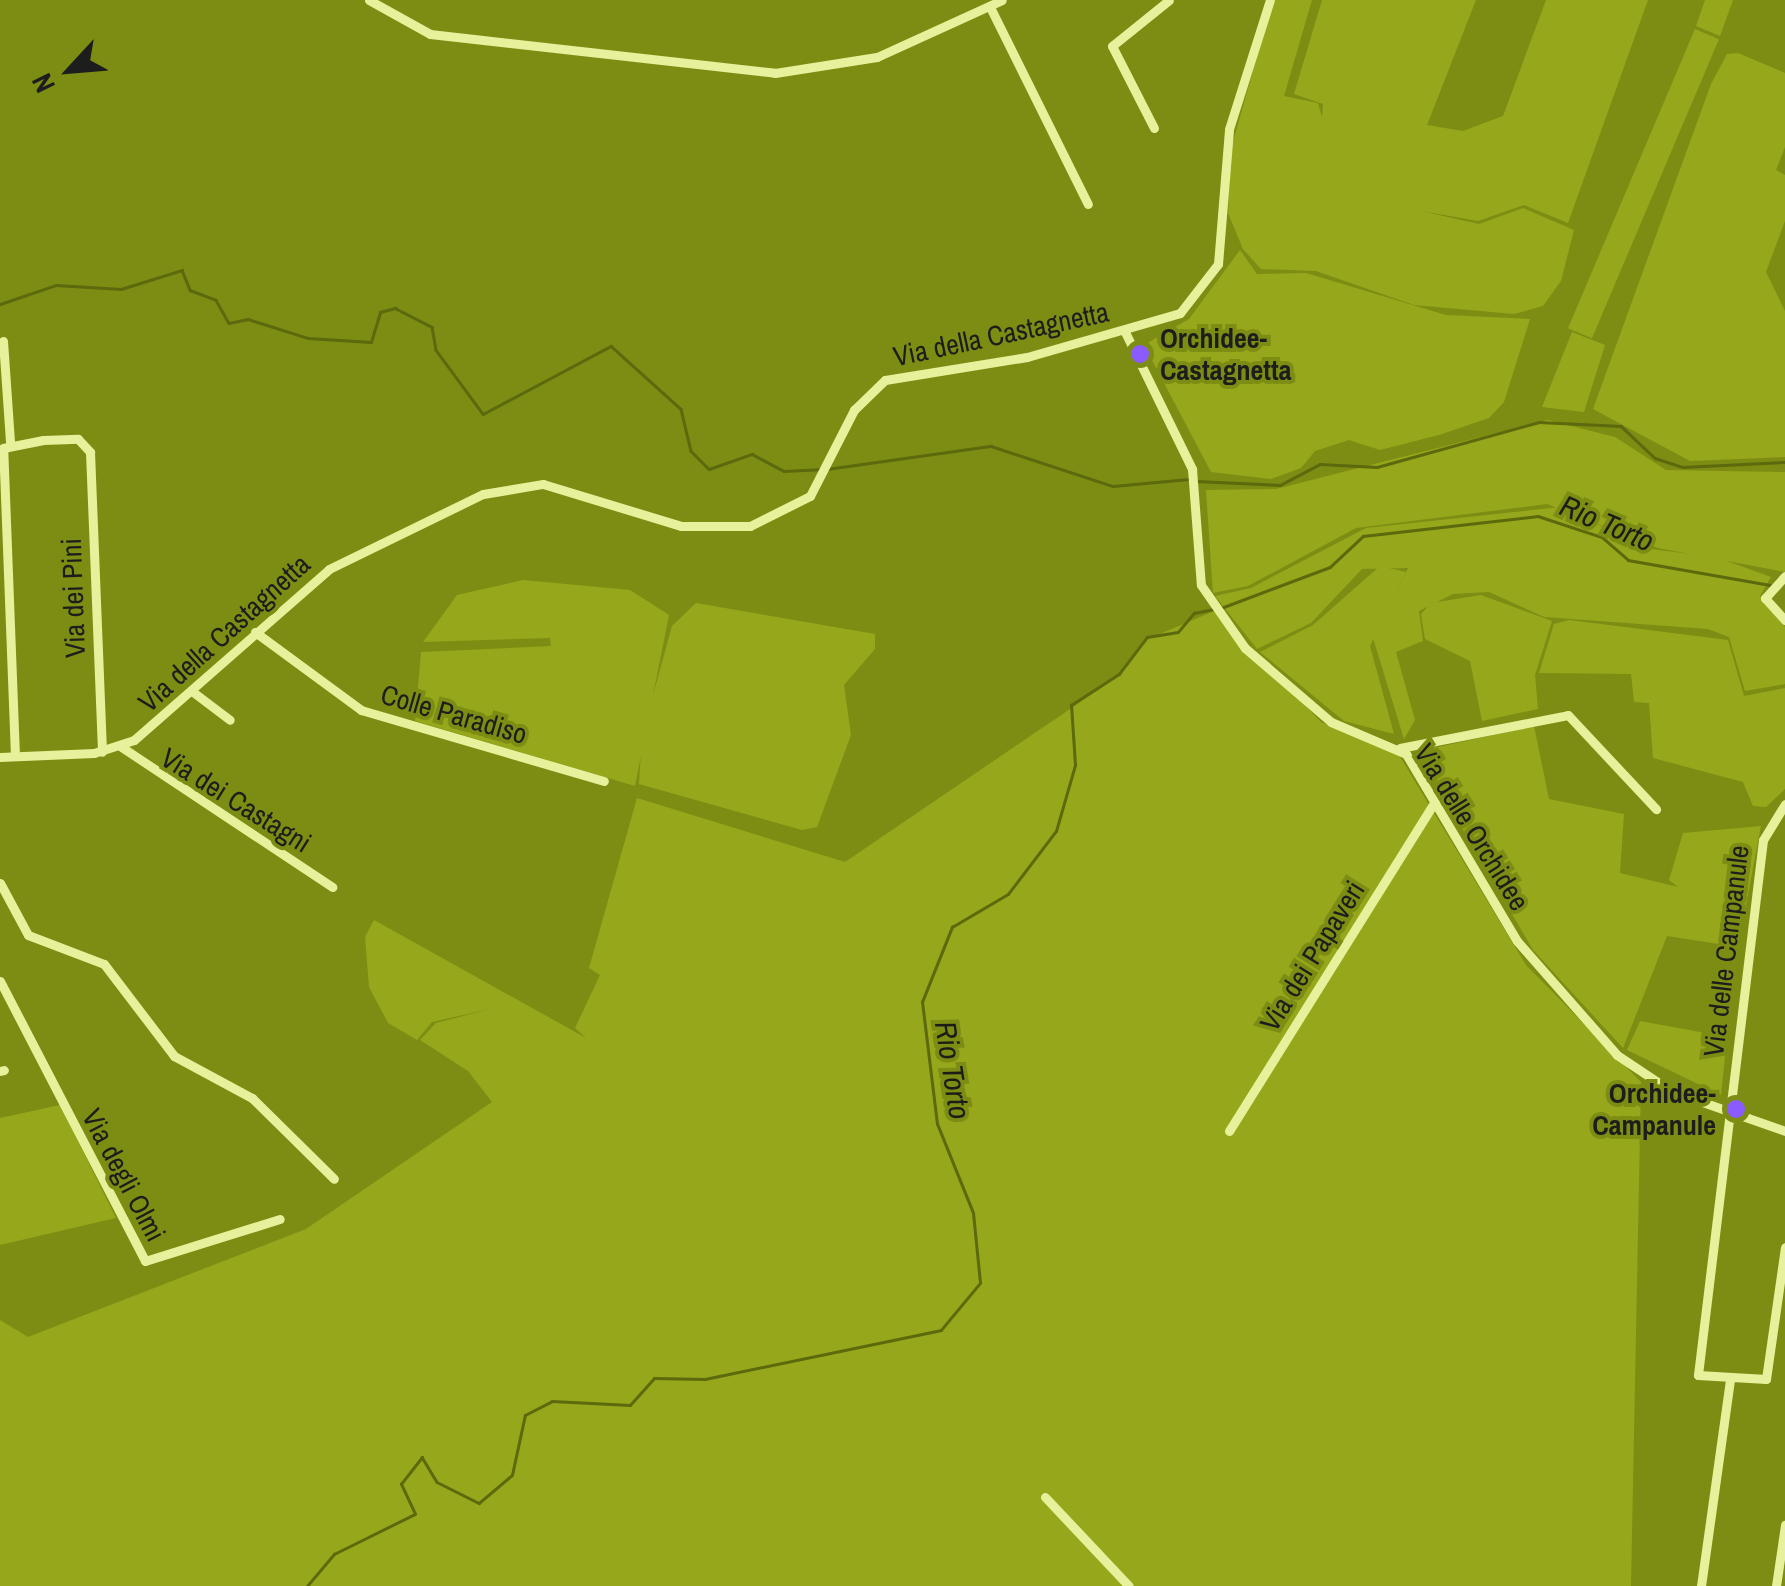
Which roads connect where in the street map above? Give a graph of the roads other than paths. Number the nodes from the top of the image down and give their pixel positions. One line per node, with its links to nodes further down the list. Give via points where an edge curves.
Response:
1 (369, 0): 4 (street, via 430,34 774,73 876,56)
2 (1169, 0): 5 (street, via 1112,46)
3 (1270, 0): 7 (street, Via della Castagnetta, via 1230,129 1215,273 1184,311)
4 (994, 3): 6 (street)
5 (1154, 128)
6 (1088, 204)
7 (1125, 332): 12 (street, Via della Castagnetta, via 889,379 858,405 826,476 785,514 712,530 556,486 504,487 352,555); 16 (street, Via delle Orchidee, via 1191,464 1198,575 1212,603 1320,715)
8 (3, 341): 9 (street)
9 (10, 442): 17 (street, Via dei Pini, via 86,443); 18 (street)
10 (1780, 578): 11 (street, via 1766,593)
11 (1785, 620)
12 (255, 632): 13 (street, Via della Castagnetta); 20 (street, Colle Paradiso, via 358,709)
13 (193, 692): 14 (street); 15 (street, Via della Castagnetta)
14 (230, 720)
15 (120, 746): 17 (street, Via della Castagnetta); 25 (street, Via dei Castagni)
16 (1400, 748): 21 (street, Via delle Orchidee); 23 (street, via 1568,715)
17 (102, 752): 18 (street, Via della Castagnetta)
18 (15, 756): 19 (street, Via della Castagnetta)
19 (0, 757)
20 (604, 781)
21 (1433, 804): 27 (street, Via delle Orchidee, via 1517,941 1592,1030 1652,1082); 28 (street, Via dei Papaveri)
22 (1785, 804): 27 (street, Via delle Campanule, via 1764,832)
23 (1656, 809)
24 (0, 883): 30 (street, via 28,935 104,964 174,1056 252,1098)
25 (332, 887)
26 (0, 981): 31 (street, Via degli Olmi, via 145,1261)
27 (1728, 1112): 29 (street, Via delle Orchidee); 33 (street, Via delle Campanule, via 1693,1368)
28 (1229, 1132)
29 (1785, 1132)
30 (334, 1179)
31 (280, 1218)
32 (1785, 1247): 33 (street, via 1766,1378)
33 (1730, 1380): 37 (street)
34 (1045, 1497): 36 (street)
35 (1785, 1524): 38 (street)
36 (1129, 1586)
37 (1701, 1586)
38 (1776, 1586)

